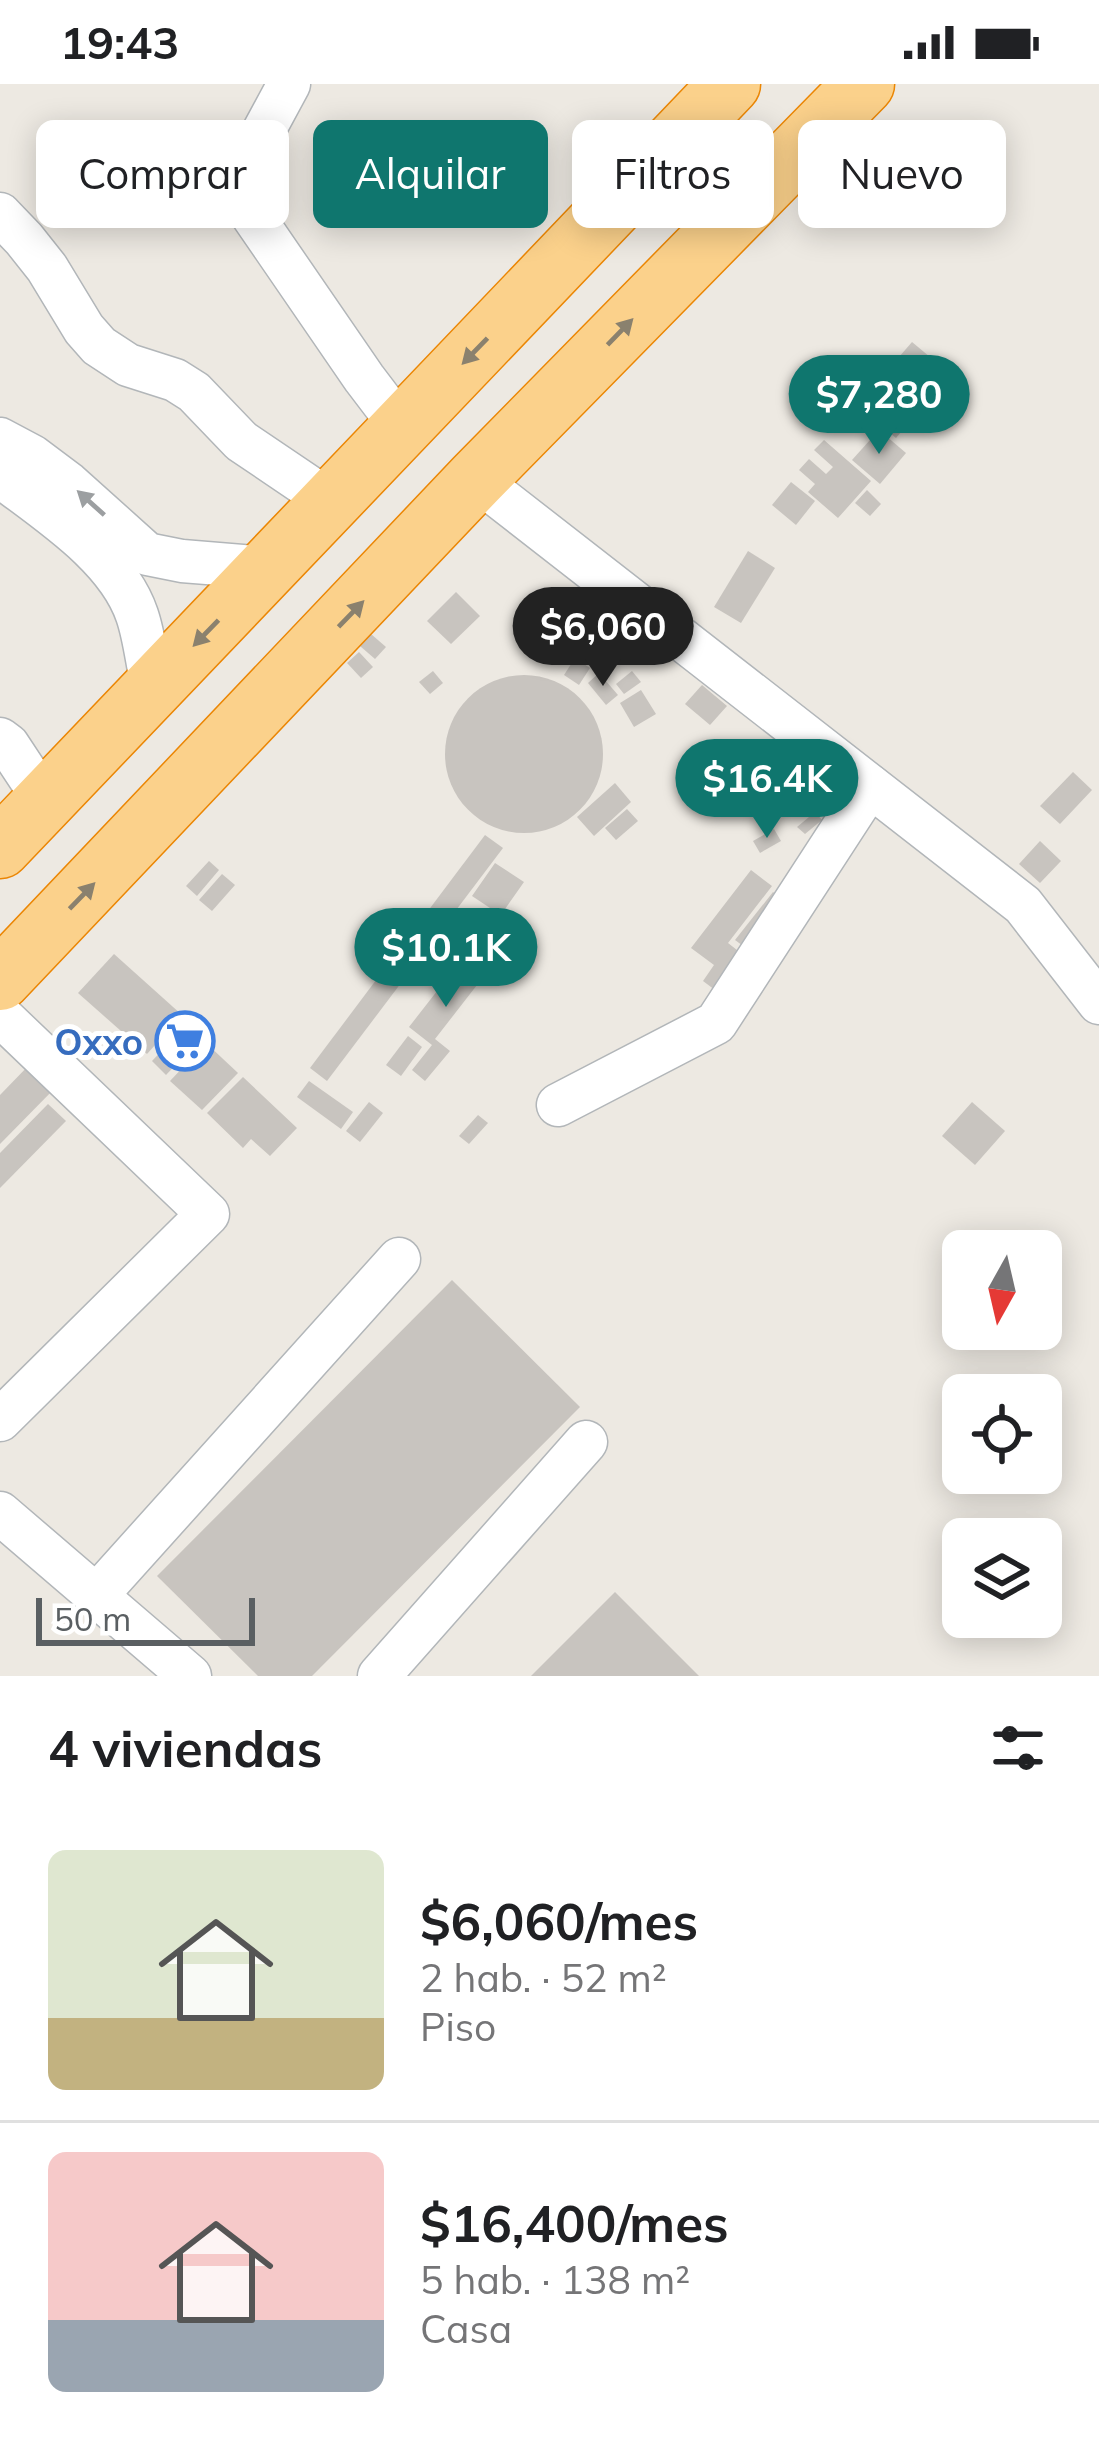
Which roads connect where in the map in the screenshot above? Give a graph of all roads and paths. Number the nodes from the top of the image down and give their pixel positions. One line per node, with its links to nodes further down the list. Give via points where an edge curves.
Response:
1 (289, 84): 9 (street, via 255,147 250,212)
2 (730, 84): 4 (highway)
3 (864, 84): 8 (highway)
4 (696, 120)
5 (593, 228): 9 (highway, one-way to 9)
6 (712, 228): 8 (highway)
7 (9, 229): 13 (street, via 47,268 99,346 194,392 241,441)
8 (702, 249): 12 (highway, one-way to 8)
9 (402, 428): 13 (highway)
10 (0, 439): 14 (street, one-way to 10, via 68,483)
11 (0, 476): 14 (street)
12 (476, 479): 18 (street); 21 (highway, one-way to 12)
13 (331, 502): 15 (highway)
14 (134, 568): 15 (street, via 182,561); 16 (street)
15 (268, 568): 16 (highway, one-way to 16)
16 (152, 689): 19 (highway)
17 (0, 739): 19 (street)
18 (870, 786): 22 (street, via 1023,905); 24 (street, via 716,1023)
19 (45, 800): 20 (highway)
20 (0, 848)
21 (0, 980)
22 (1099, 1004)
23 (0, 1015): 26 (street, via 208,1214)
24 (558, 1106)
25 (399, 1259): 29 (street)
26 (0, 1420)
27 (586, 1442): 31 (street)
28 (0, 1513): 29 (street)
29 (96, 1596): 30 (street)
30 (190, 1676)
31 (379, 1676)

